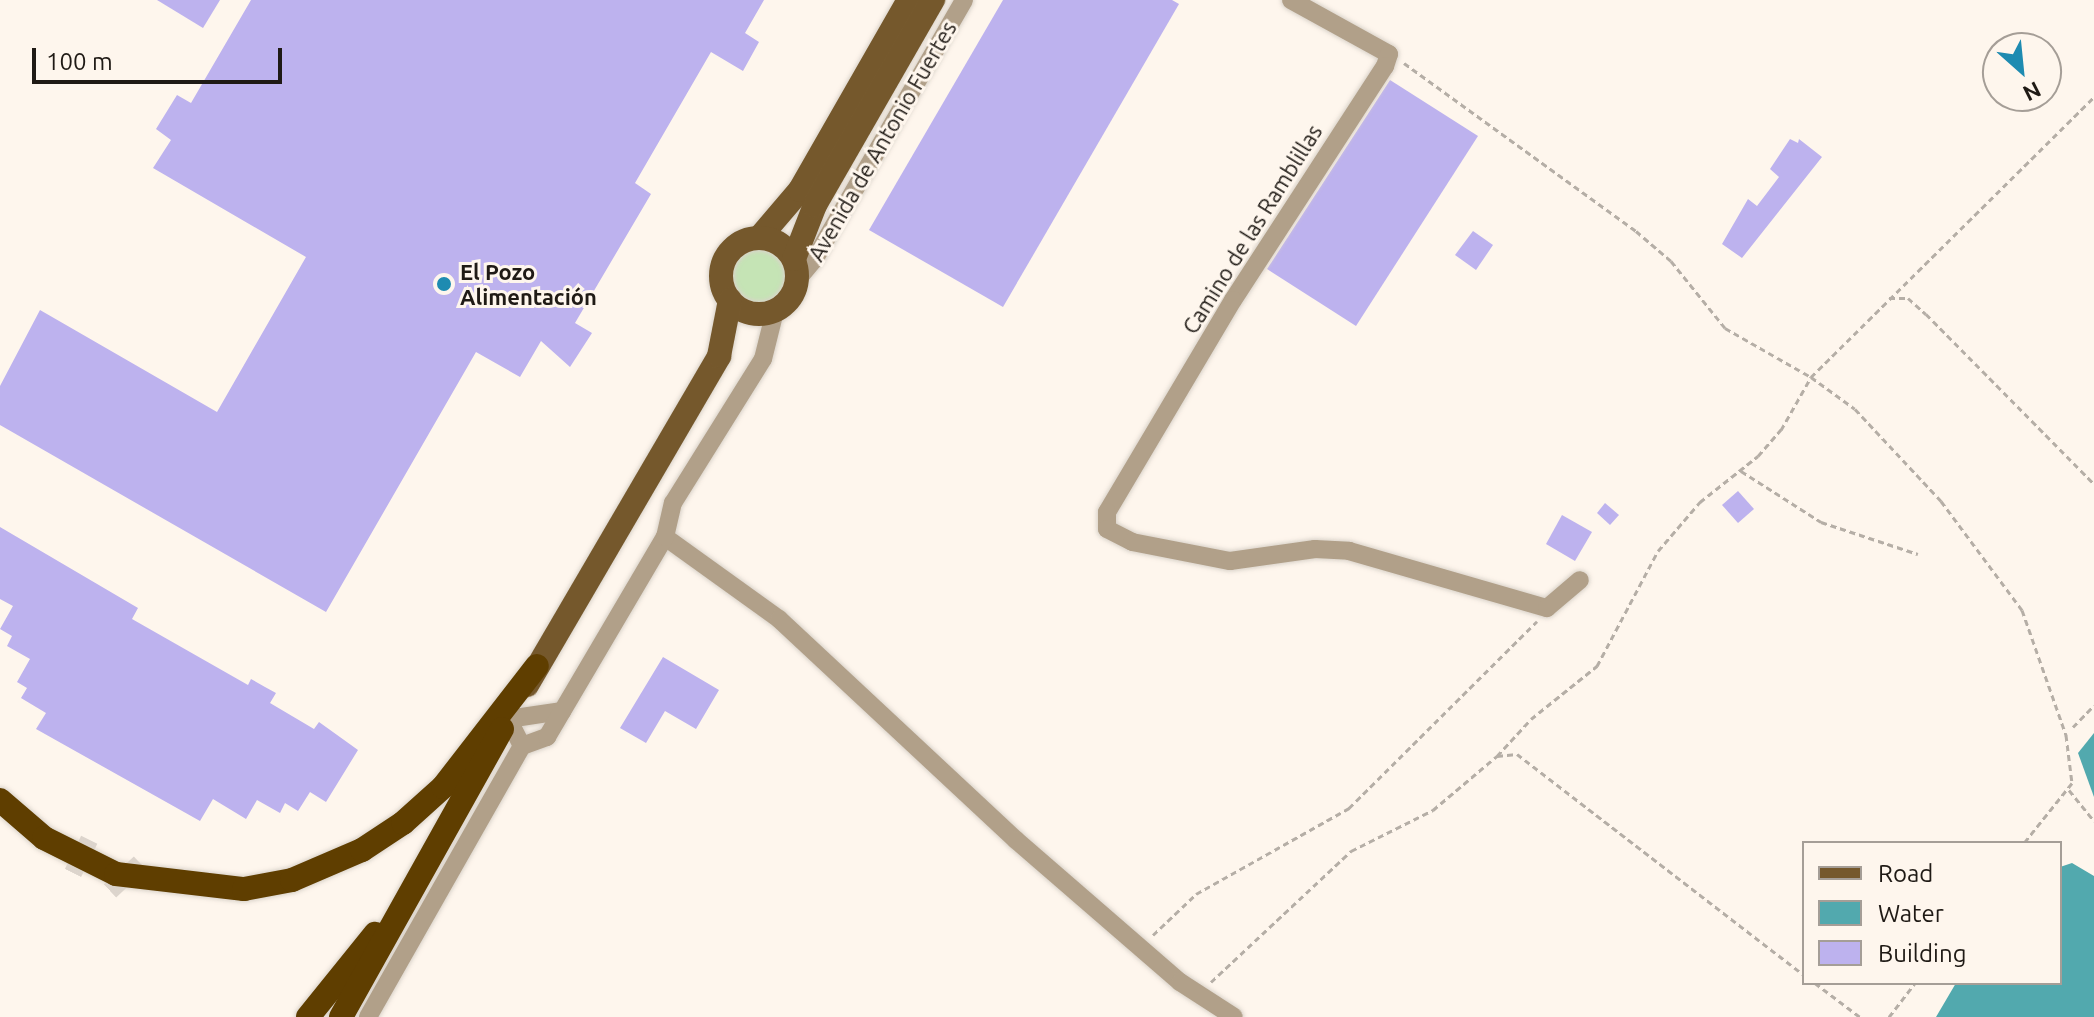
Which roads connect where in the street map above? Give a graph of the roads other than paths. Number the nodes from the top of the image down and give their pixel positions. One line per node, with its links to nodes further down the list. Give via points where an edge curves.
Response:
1 (909, 0): 5 (main road, via 800,190)
2 (933, 0): 6 (main road, Avenida de Antonio Fuertes, via 815,205)
3 (964, 0): 6 (street, Avenida de Antonio Fuertes, via 814,260)
4 (1291, 0): 11 (street, Camino de las Ramblillas, via 1389,54 1107,512 1107,529 1132,542 1230,561 1315,549 1359,552 1547,608)
5 (759, 238): 6 (main road, via 779,243); 7 (main road, via 727,254 721,278)
6 (796, 270): 8 (main road, via 786,303)
7 (730, 300): 8 (main road, via 739,309); 9 (main road)
8 (769, 312): 9 (main road); 10 (street, via 763,359 673,503)
9 (719, 356): 12 (main road)
10 (665, 537): 13 (street); 23 (street, via 779,619 1016,840 1140,948)
11 (1580, 580)
12 (537, 666): 14 (main road); 16 (highway, via 443,787 413,814 362,850 292,880 244,889 116,874 77,859 44,838)
13 (562, 711): 14 (street); 15 (street, via 547,737)
14 (508, 719): 15 (street); 17 (highway)
15 (522, 746): 22 (street)
16 (0, 800)
17 (428, 866): 18 (highway); 19 (highway)
18 (368, 971): 20 (highway); 21 (highway)
19 (308, 1017)
20 (333, 1017)
21 (341, 1017)
22 (368, 1017)
23 (1234, 1017)

